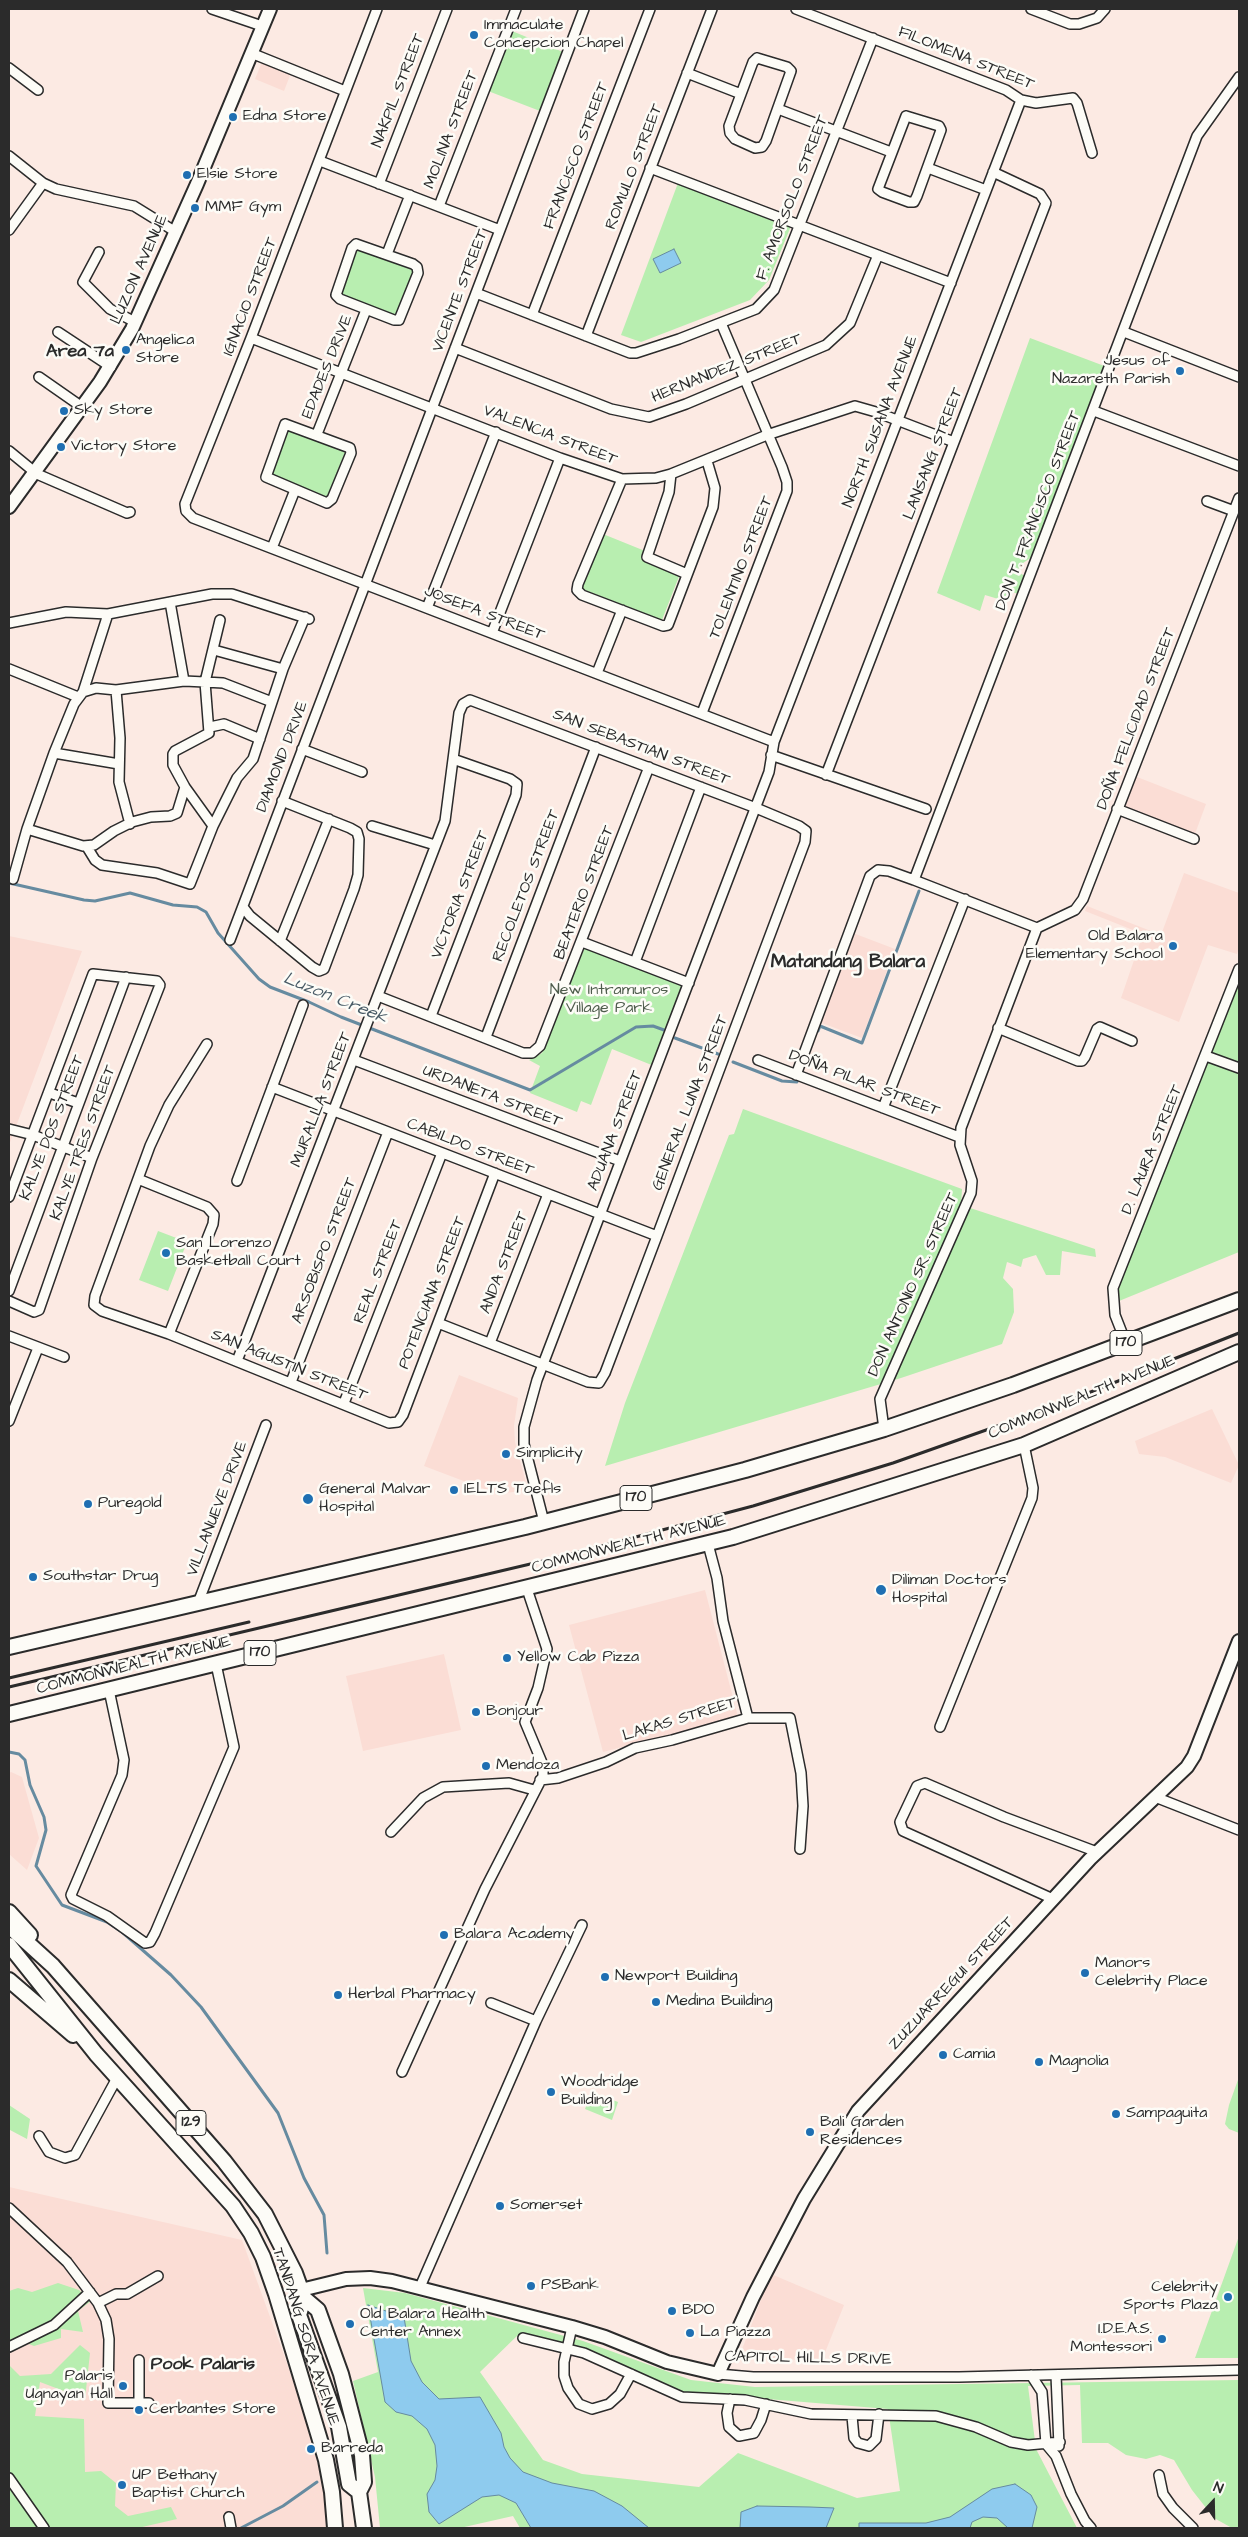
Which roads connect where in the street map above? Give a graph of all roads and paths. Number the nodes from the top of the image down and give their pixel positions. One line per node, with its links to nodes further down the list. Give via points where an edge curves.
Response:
1 (212, 9): 12 (street)
2 (270, 9): 12 (street, LUZON AVENUE)
3 (377, 9): 19 (street, IGNACIO STREET)
4 (447, 9): 32 (street, NAKPIL STREET)
5 (516, 9): 35 (street, MOLINA STREET)
6 (584, 9): 38 (street, VICENTE STREET)
7 (650, 9): 46 (street, FRANCISCO STREET)
8 (712, 9): 16 (street, ROMULO STREET)
9 (796, 9): 13 (street, FILOMENA STREET)
10 (1031, 9): 11 (street, via 1070,24 1097,18)
11 (1105, 9)
12 (262, 26): 14 (street, LUZON AVENUE)
13 (873, 38): 21 (street, FILOMENA STREET, via 1006,90); 23 (street, F. AMORSOLO STREET)
14 (251, 53): 19 (street); 39 (street, LUZON AVENUE)
15 (9, 68): 18 (street)
16 (687, 72): 20 (street); 28 (street, ROMULO STREET)
17 (1239, 77): 50 (street, DON T. FRANCISCO STREET, via 1197,136)
18 (38, 90)
19 (345, 91): 27 (street, IGNACIO STREET)
20 (741, 94): 22 (street, via 757,58 787,67 791,71 790,78); 22 (street, via 729,126 730,133 734,139 755,148 762,147 766,141)
21 (1021, 100): 25 (street, FILOMENA STREET, via 1036,103 1073,98 1078,103); 30 (street, NORTH SUSANA AVENUE)
22 (778, 109): 23 (street)
23 (836, 129): 24 (street); 36 (street, F. AMORSOLO STREET)
24 (891, 152): 29 (street, via 878,184 882,192 914,202); 29 (street, via 906,116 938,126 942,130 941,135)
25 (1092, 153)
26 (9, 156): 31 (street)
27 (320, 161): 32 (street); 52 (street, IGNACIO STREET)
28 (650, 168): 36 (street); 51 (street, ROMULO STREET)
29 (928, 168): 33 (street)
30 (993, 172): 33 (street, NORTH SUSANA AVENUE); 66 (street, LANSANG STREET, via 1040,194 1046,203)
31 (43, 183): 37 (street); 39 (street, via 68,193 134,206)
32 (379, 184): 34 (street)
33 (986, 190): 43 (street, NORTH SUSANA AVENUE)
34 (410, 195): 35 (street); 41 (street)
35 (439, 206): 38 (street)
36 (799, 224): 42 (street); 48 (street, F. AMORSOLO STREET, via 774,290 756,309)
37 (9, 230)
38 (500, 230): 44 (street, VICENTE STREET)
39 (176, 232): 47 (street, LUZON AVENUE)
40 (99, 252): 47 (street, via 83,282 110,309)
41 (387, 254): 45 (street, EDADES DRIVE, via 356,244 336,290 340,299); 45 (street, EDADES DRIVE, via 417,267 415,281 399,320)
42 (878, 255): 43 (street); 58 (street, HERNANDEZ STREET, via 850,324 839,336 826,345)
43 (951, 282): 62 (street, NORTH SUSANA AVENUE)
44 (476, 293): 46 (street, F. AMORSOLO STREET); 53 (street, VICENTE STREET)
45 (366, 310): 55 (street, EDADES DRIVE)
46 (532, 315): 51 (street, F. AMORSOLO STREET)
47 (135, 322): 54 (street, LUZON AVENUE)
48 (721, 323): 51 (street, F. AMORSOLO STREET, via 636,353); 58 (street, TOLENTINO STREET)
49 (58, 332): 54 (street)
50 (1124, 332): 56 (street); 61 (street, DON T. FRANCISCO STREET)
51 (586, 336)
52 (252, 338): 55 (street, VALENCIA STREET); 78 (street, IGNACIO STREET)
53 (455, 348): 58 (street, HERNANDEZ STREET, via 629,414 648,416); 60 (street, VICENTE STREET)
54 (110, 367): 59 (street, LUZON AVENUE)
55 (341, 372): 60 (street, VALENCIA STREET); 64 (street, EDADES DRIVE)
56 (1239, 376)
57 (39, 377): 59 (street)
58 (744, 380): 65 (street, TOLENTINO STREET)
59 (82, 407): 71 (street, LUZON AVENUE)
60 (432, 407): 63 (street, VALENCIA STREET); 83 (street, VICENTE STREET)
61 (1094, 411): 70 (street); 130 (street, DON T. FRANCISCO STREET)
62 (898, 420): 65 (street, VALENCIA STREET, via 854,406); 66 (street, VALENCIA STREET); 104 (street, NORTH SUSANA AVENUE)
63 (496, 432): 68 (street, VALENCIA STREET); 85 (street)
64 (317, 434): 74 (street, EDADES DRIVE, via 288,424 283,426 266,476); 74 (street, EDADES DRIVE, via 347,445 351,453 332,499 327,503)
65 (767, 435): 69 (street, VALENCIA STREET); 101 (street, TOLENTINO STREET, via 787,482 787,491)
66 (954, 442): 113 (street, LANSANG STREET)
67 (9, 451): 71 (street)
68 (560, 458): 73 (street, VALENCIA STREET); 90 (street)
69 (707, 461): 72 (street, VALENCIA STREET); 82 (street, via 715,488 713,507)
70 (1239, 466)
71 (33, 472): 77 (street, LUZON AVENUE); 80 (street)
72 (671, 474): 73 (street, VALENCIA STREET); 82 (street, via 669,492 647,556)
73 (622, 479): 86 (street, via 577,590 582,595)
74 (295, 490): 81 (street)
75 (1239, 498): 79 (street, DOÑA FELICIDAD STREET)
76 (1206, 501): 79 (street)
77 (9, 507)
78 (186, 511): 81 (street, JOSEFA STREET, via 193,518)
79 (1234, 511): 119 (street, DOÑA FELICIDAD STREET)
80 (130, 512)
81 (272, 548): 83 (street, JOSEFA STREET)
82 (687, 574): 86 (street, via 668,625)
83 (365, 584): 85 (street, JOSEFA STREET); 106 (street, DIAMOND DRIVE)
84 (170, 602): 87 (street); 93 (street, via 232,594 308,618); 95 (street)
85 (427, 608): 90 (street, JOSEFA STREET)
86 (622, 610): 94 (street)
87 (108, 614): 89 (street, via 66,612); 98 (street)
88 (220, 620): 91 (street)
89 (9, 623)
90 (492, 633): 94 (street, JOSEFA STREET)
91 (214, 650): 93 (street); 96 (street)
92 (9, 669): 98 (street)
93 (283, 670): 99 (street)
94 (598, 673): 101 (street, JOSEFA STREET)
95 (184, 681): 96 (street); 97 (street)
96 (206, 682): 99 (street, via 223,683); 102 (street)
97 (116, 690): 98 (street, via 96,688); 110 (street)
98 (80, 695): 107 (street)
99 (272, 702): 103 (street)
100 (463, 704): 105 (street, SAN SEBASTIAN STREET, via 470,700 481,703); 109 (street, MURALLA STREET, via 459,712)
101 (702, 713): 104 (street, JOSEFA STREET)
102 (210, 727): 103 (street, via 224,724); 115 (street, via 205,737 175,751 173,765)
103 (260, 739): 122 (street, via 253,759 243,769)
104 (774, 742): 108 (street, NORTH SUSANA AVENUE)
105 (596, 747): 111 (street, SAN SEBASTIAN STREET); 145 (street, RECOLETOS STREET)
106 (302, 748): 112 (street); 116 (street, DIAMOND DRIVE)
107 (54, 753): 110 (street); 124 (street)
108 (771, 755): 113 (street); 117 (street, ADUANA STREET, via 769,772)
109 (453, 759): 127 (street, MURALLA STREET, via 448,810); 143 (street, VICTORIA STREET, via 517,784 516,794)
110 (119, 764): 121 (street, via 119,782)
111 (649, 768): 114 (street, SAN SEBASTIAN STREET); 136 (street, BEATERIO STREET)
112 (362, 772)
113 (826, 775): 118 (street)
114 (701, 786): 117 (street, SAN SEBASTIAN STREET); 137 (street)
115 (185, 787): 121 (street, via 177,813); 122 (street)
116 (282, 800): 120 (street); 132 (street, DIAMOND DRIVE)
117 (756, 808): 125 (street, SAN SEBASTIAN STREET); 140 (street, ADUANA STREET)
118 (926, 809)
119 (1117, 809): 126 (street); 133 (street, DOÑA FELICIDAD STREET, via 1079,907)
120 (329, 819): 135 (street); 135 (street, via 357,832 359,839 358,875 329,959 324,969 319,970)
121 (130, 824): 128 (street)
122 (213, 826): 128 (street, via 190,884 157,873 102,865)
123 (372, 826): 127 (street)
124 (27, 829): 128 (street); 129 (street)
125 (806, 831): 172 (street, GENERAL LUNA STREET, via 805,842)
126 (1194, 839)
127 (435, 845): 141 (street, MURALLA STREET)
128 (87, 847)
129 (13, 879)
130 (914, 880): 131 (street); 152 (street, via 878,870 870,876)
131 (965, 900): 133 (street); 156 (street)
132 (243, 907): 134 (street, DIAMOND DRIVE); 135 (street)
133 (1037, 928): 144 (street)
134 (230, 940)
135 (280, 941)
136 (582, 942): 137 (street); 145 (street, BEATERIO STREET, via 540,1046 532,1053 523,1052)
137 (635, 962): 140 (street)
138 (1239, 969): 148 (street, D. LAURA STREET)
139 (126, 977): 154 (street, via 93,974); 155 (street, KALYE DOS STREET); 164 (street, KALYE TRES STREET, via 157,981 160,985)
140 (688, 983): 165 (street, ADUANA STREET)
141 (378, 996): 143 (street); 149 (street, MURALLA STREET)
142 (303, 1006): 153 (street)
143 (431, 1016): 145 (street)
144 (998, 1028): 146 (street, via 1082,1061 1096,1029); 161 (street)
145 (486, 1037)
146 (1132, 1041)
147 (207, 1044): 167 (street, via 165,1113)
148 (1206, 1056): 151 (street); 180 (street, D. LAURA STREET, via 1114,1288 1115,1316)
149 (354, 1060): 157 (street, MURALLA STREET); 165 (street, URDANETA STREET)
150 (758, 1060): 152 (street, DOÑA PILAR STREET)
151 (1239, 1068)
152 (796, 1075): 156 (street, DOÑA PILAR STREET)
153 (272, 1087): 157 (street, CABILDO STREET); 168 (street)
154 (50, 1093): 155 (street); 160 (street)
155 (78, 1104): 162 (street, KALYE DOS STREET)
156 (883, 1108): 161 (street, DOÑA PILAR STREET)
157 (334, 1111): 159 (street, CABILDO STREET); 184 (street, MURALLA STREET)
158 (9, 1129): 160 (street)
159 (388, 1132): 163 (street, CABILDO STREET); 186 (street, ARSOBISPO STREET)
160 (33, 1135): 162 (street); 170 (street)
161 (959, 1136): 192 (street, DON ANTONIO SR. STREET, via 972,1181 971,1193 880,1400)
162 (61, 1146): 164 (street); 173 (street, KALYE DOS STREET)
163 (442, 1153): 166 (street, CABILDO STREET); 188 (street, REAL STREET)
164 (92, 1158): 175 (street, KALYE TRES STREET, via 37,1312)
165 (620, 1161): 171 (street, ADUANA STREET)
166 (495, 1174): 169 (street, CABILDO STREET); 176 (street, POTENCIANA STREET)
167 (138, 1179): 177 (street, via 207,1207 214,1215); 177 (street, SAN AGUSTIN STREET, via 94,1305 102,1311)
168 (237, 1181)
169 (548, 1194): 171 (street, CABILDO STREET); 179 (street, ANDA STREET)
170 (9, 1197)
171 (600, 1214): 172 (street, CABILDO STREET); 185 (street, ADUANA STREET)
172 (657, 1236): 185 (street, GENERAL LUNA STREET, via 599,1383 588,1382)
173 (9, 1291)
174 (1239, 1300): 180 (main road, COMMONWEALTH AVENUE / 170)
175 (9, 1301)
176 (438, 1323): 179 (street); 190 (street, POTENCIANA STREET, via 404,1415)
177 (169, 1334): 184 (street, SAN AGUSTIN STREET)
178 (9, 1336): 181 (street)
179 (490, 1343): 185 (street)
180 (1126, 1343): 192 (main road, COMMONWEALTH AVENUE / 170)
181 (38, 1348): 183 (street); 187 (street)
182 (1239, 1352): 193 (main road, COMMONWEALTH AVENUE / 170)
183 (64, 1357)
184 (237, 1361): 186 (street, SAN AGUSTIN STREET)
185 (543, 1364): 194 (street, ADUANA STREET, via 527,1408 524,1444)
186 (291, 1382): 188 (street, SAN AGUSTIN STREET)
187 (12, 1402): 189 (street)
188 (344, 1403): 190 (street, SAN AGUSTIN STREET, via 389,1423)
189 (9, 1421)
190 (398, 1422)
191 (266, 1425): 197 (street, VILLANUEVE DRIVE)
192 (884, 1429): 194 (main road, COMMONWEALTH AVENUE / 170, via 745,1470)
193 (1024, 1445): 195 (main road, COMMONWEALTH AVENUE / 170); 204 (street, via 1032,1498)
194 (544, 1522): 197 (main road, COMMONWEALTH AVENUE / 170)
195 (708, 1544): 196 (main road, COMMONWEALTH AVENUE / 170); 203 (street, LAKAS STREET, via 723,1621)
196 (527, 1588): 200 (main road, COMMONWEALTH AVENUE / 170); 205 (street, via 546,1649 538,1688 525,1722 543,1765)
197 (198, 1603): 199 (main road, COMMONWEALTH AVENUE / 170)
198 (1239, 1641): 207 (street, ZUZUARREGUI STREET, via 1194,1756)
199 (9, 1647)
200 (216, 1664): 201 (main road, COMMONWEALTH AVENUE / 170); 201 (street, via 234,1747 150,1942 145,1943 107,1916 73,1900 71,1895 122,1775 124,1760)
201 (109, 1690): 202 (main road, COMMONWEALTH AVENUE / 170)
202 (9, 1714)
203 (748, 1718): 205 (street, LAKAS STREET, via 635,1748 606,1762 558,1778); 210 (street, via 790,1718 801,1773)
204 (940, 1727)
205 (540, 1780): 206 (street)
206 (534, 1790): 209 (street, via 509,1783 443,1787 423,1798); 224 (street)
207 (1155, 1797): 208 (street); 211 (street, ZUZUARREGUI STREET)
208 (1239, 1830)
209 (390, 1832)
210 (800, 1849)
211 (1097, 1852): 212 (street, ZUZUARREGUI STREET); 212 (street, via 925,1783 917,1786 900,1822 903,1831)
212 (1053, 1899): 240 (street, ZUZUARREGUI STREET, via 858,2111 804,2199)
213 (9, 1912): 218 (main road)
214 (582, 1925): 222 (street)
215 (9, 1926): 218 (main road, TANDANG SORA AVENUE / 129)
216 (9, 1945): 220 (main road, TANDANG SORA AVENUE / 129)
217 (9, 1960): 220 (main road)
218 (53, 1966): 231 (main road, TANDANG SORA AVENUE / 129, via 250,2192 277,2235)
219 (9, 1980): 223 (main road)
220 (43, 1988): 223 (main road, TANDANG SORA AVENUE / 129)
221 (491, 2003): 222 (street)
222 (536, 2021): 229 (street)
223 (96, 2054): 225 (main road, TANDANG SORA AVENUE / 129)
224 (402, 2072)
225 (117, 2078): 226 (street, via 75,2155 65,2158 49,2152); 256 (main road, TANDANG SORA AVENUE / 129, via 233,2206 259,2247 326,2460)
226 (39, 2136)
227 (9, 2208): 230 (street, via 67,2262)
228 (158, 2276): 232 (street, via 127,2294 116,2294)
229 (420, 2287): 231 (street, CAPITOL HILLS DRIVE, via 370,2278 346,2279); 233 (street, CAPITOL HILLS DRIVE)
230 (90, 2292): 232 (street); 235 (street, via 54,2325)
231 (303, 2294): 252 (main road, TANDANG SORA AVENUE / 129, via 299,2315 339,2427 350,2484); 252 (main road, TANDANG SORA AVENUE / 129, via 318,2310 345,2387 362,2456 364,2482)
232 (98, 2303): 237 (street, via 106,2320 109,2339 108,2403 144,2403)
233 (572, 2327): 236 (street); 240 (street, CAPITOL HILLS DRIVE, via 675,2364)
234 (523, 2338): 236 (street)
235 (9, 2347)
236 (566, 2349): 239 (street); 239 (street, via 564,2376 568,2388 579,2404 587,2408 601,2407 616,2399)
237 (139, 2360)
238 (1239, 2370): 242 (street, CAPITOL HILLS DRIVE)
239 (631, 2374): 243 (street, via 682,2397)
240 (718, 2374): 241 (street, CAPITOL HILLS DRIVE, via 753,2377)
241 (1031, 2375): 242 (street, CAPITOL HILLS DRIVE); 248 (street, via 1042,2392)
242 (1056, 2375): 247 (street)
243 (730, 2398): 244 (street); 244 (street, via 729,2427 738,2436 754,2433)
244 (766, 2404): 246 (street, via 795,2412)
245 (879, 2414): 246 (street); 246 (street, via 876,2438 868,2446 854,2438); 248 (street, via 936,2416 976,2427 1011,2442)
246 (852, 2416)
247 (1060, 2442): 248 (street); 249 (street)
248 (1046, 2444): 249 (street)
249 (1056, 2456): 258 (street, via 1071,2494)
250 (1159, 2476): 259 (street, via 1163,2494)
251 (9, 2478): 254 (street)
252 (359, 2492): 257 (main road, TANDANG SORA AVENUE / 129)
253 (229, 2517): 255 (street)
254 (44, 2528)
255 (231, 2528)
256 (335, 2528)
257 (364, 2528)
258 (1091, 2528)
259 (1194, 2528)

